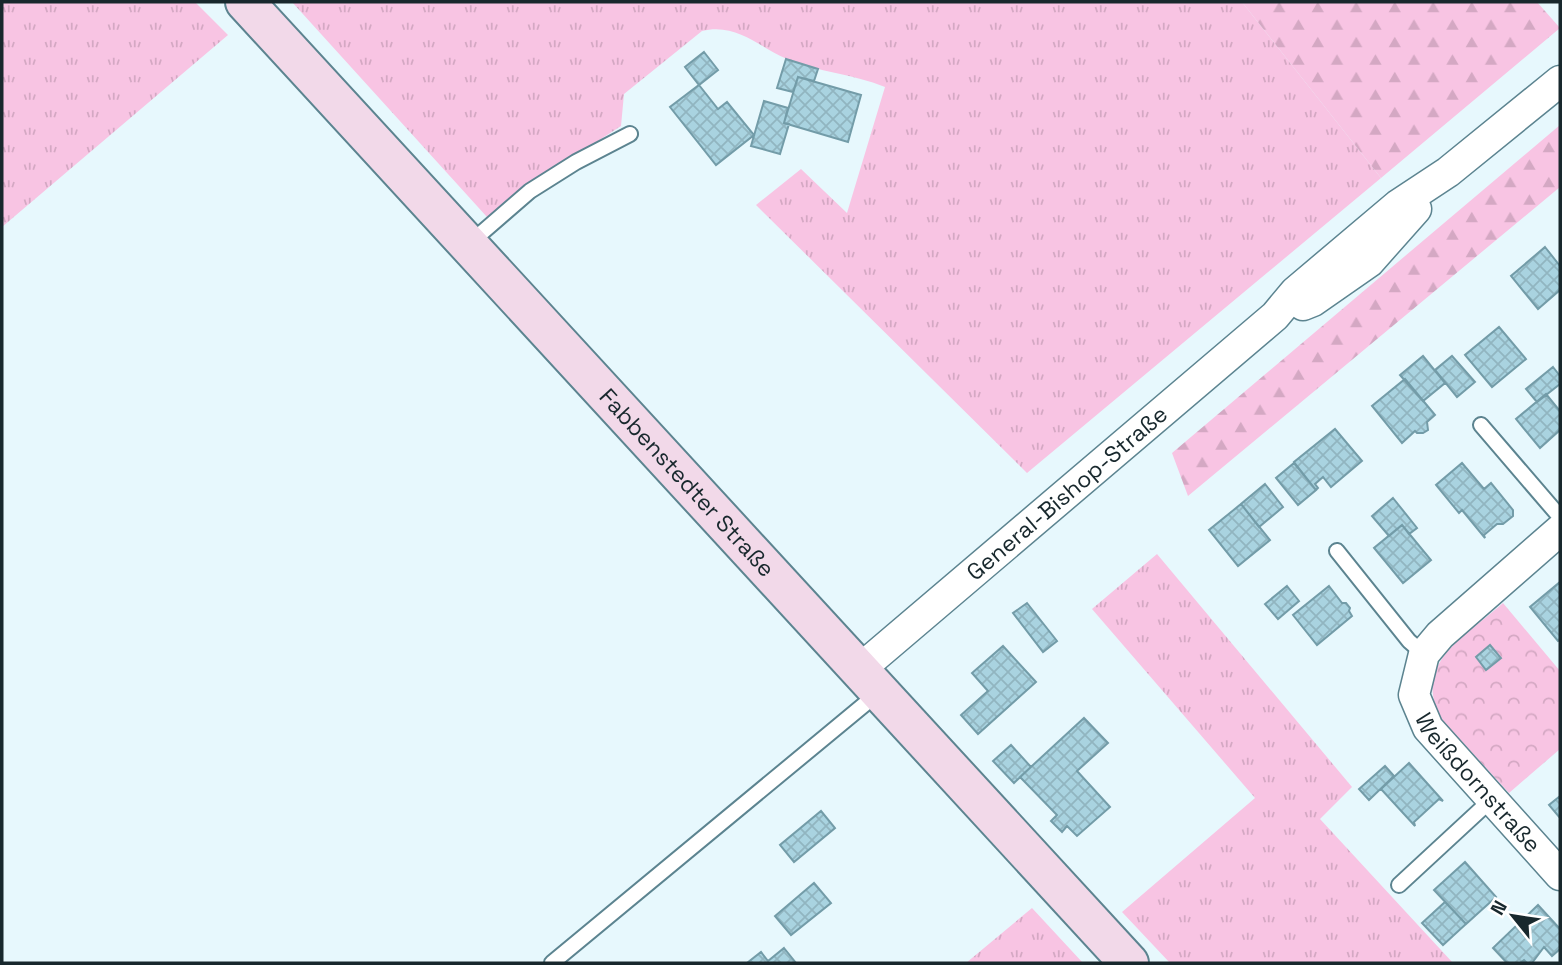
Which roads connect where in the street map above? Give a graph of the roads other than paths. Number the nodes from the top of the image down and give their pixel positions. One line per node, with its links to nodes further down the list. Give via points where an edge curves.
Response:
1 (245, 2): 4 (street, Fabbenstedter Straße)
2 (1560, 81): 10 (street, General-Bishop-Straße, via 1448,172 1369,262 1313,301 1275,316)
3 (630, 134): 4 (lane, via 530,191)
4 (469, 244): 10 (street, Fabbenstedter Straße)
5 (1481, 425): 6 (lane)
6 (1560, 517)
7 (1560, 530): 9 (street, Weißdornstraße)
8 (1337, 551): 9 (lane)
9 (1424, 654): 11 (street, Weißdornstraße, via 1414,695 1428,728)
10 (869, 681): 14 (lane); 15 (street, Fabbenstedter Straße)
11 (1492, 799): 12 (street, Weißdornstraße); 13 (lane)
12 (1560, 875)
13 (1399, 886)
14 (552, 963)
15 (1129, 963)

